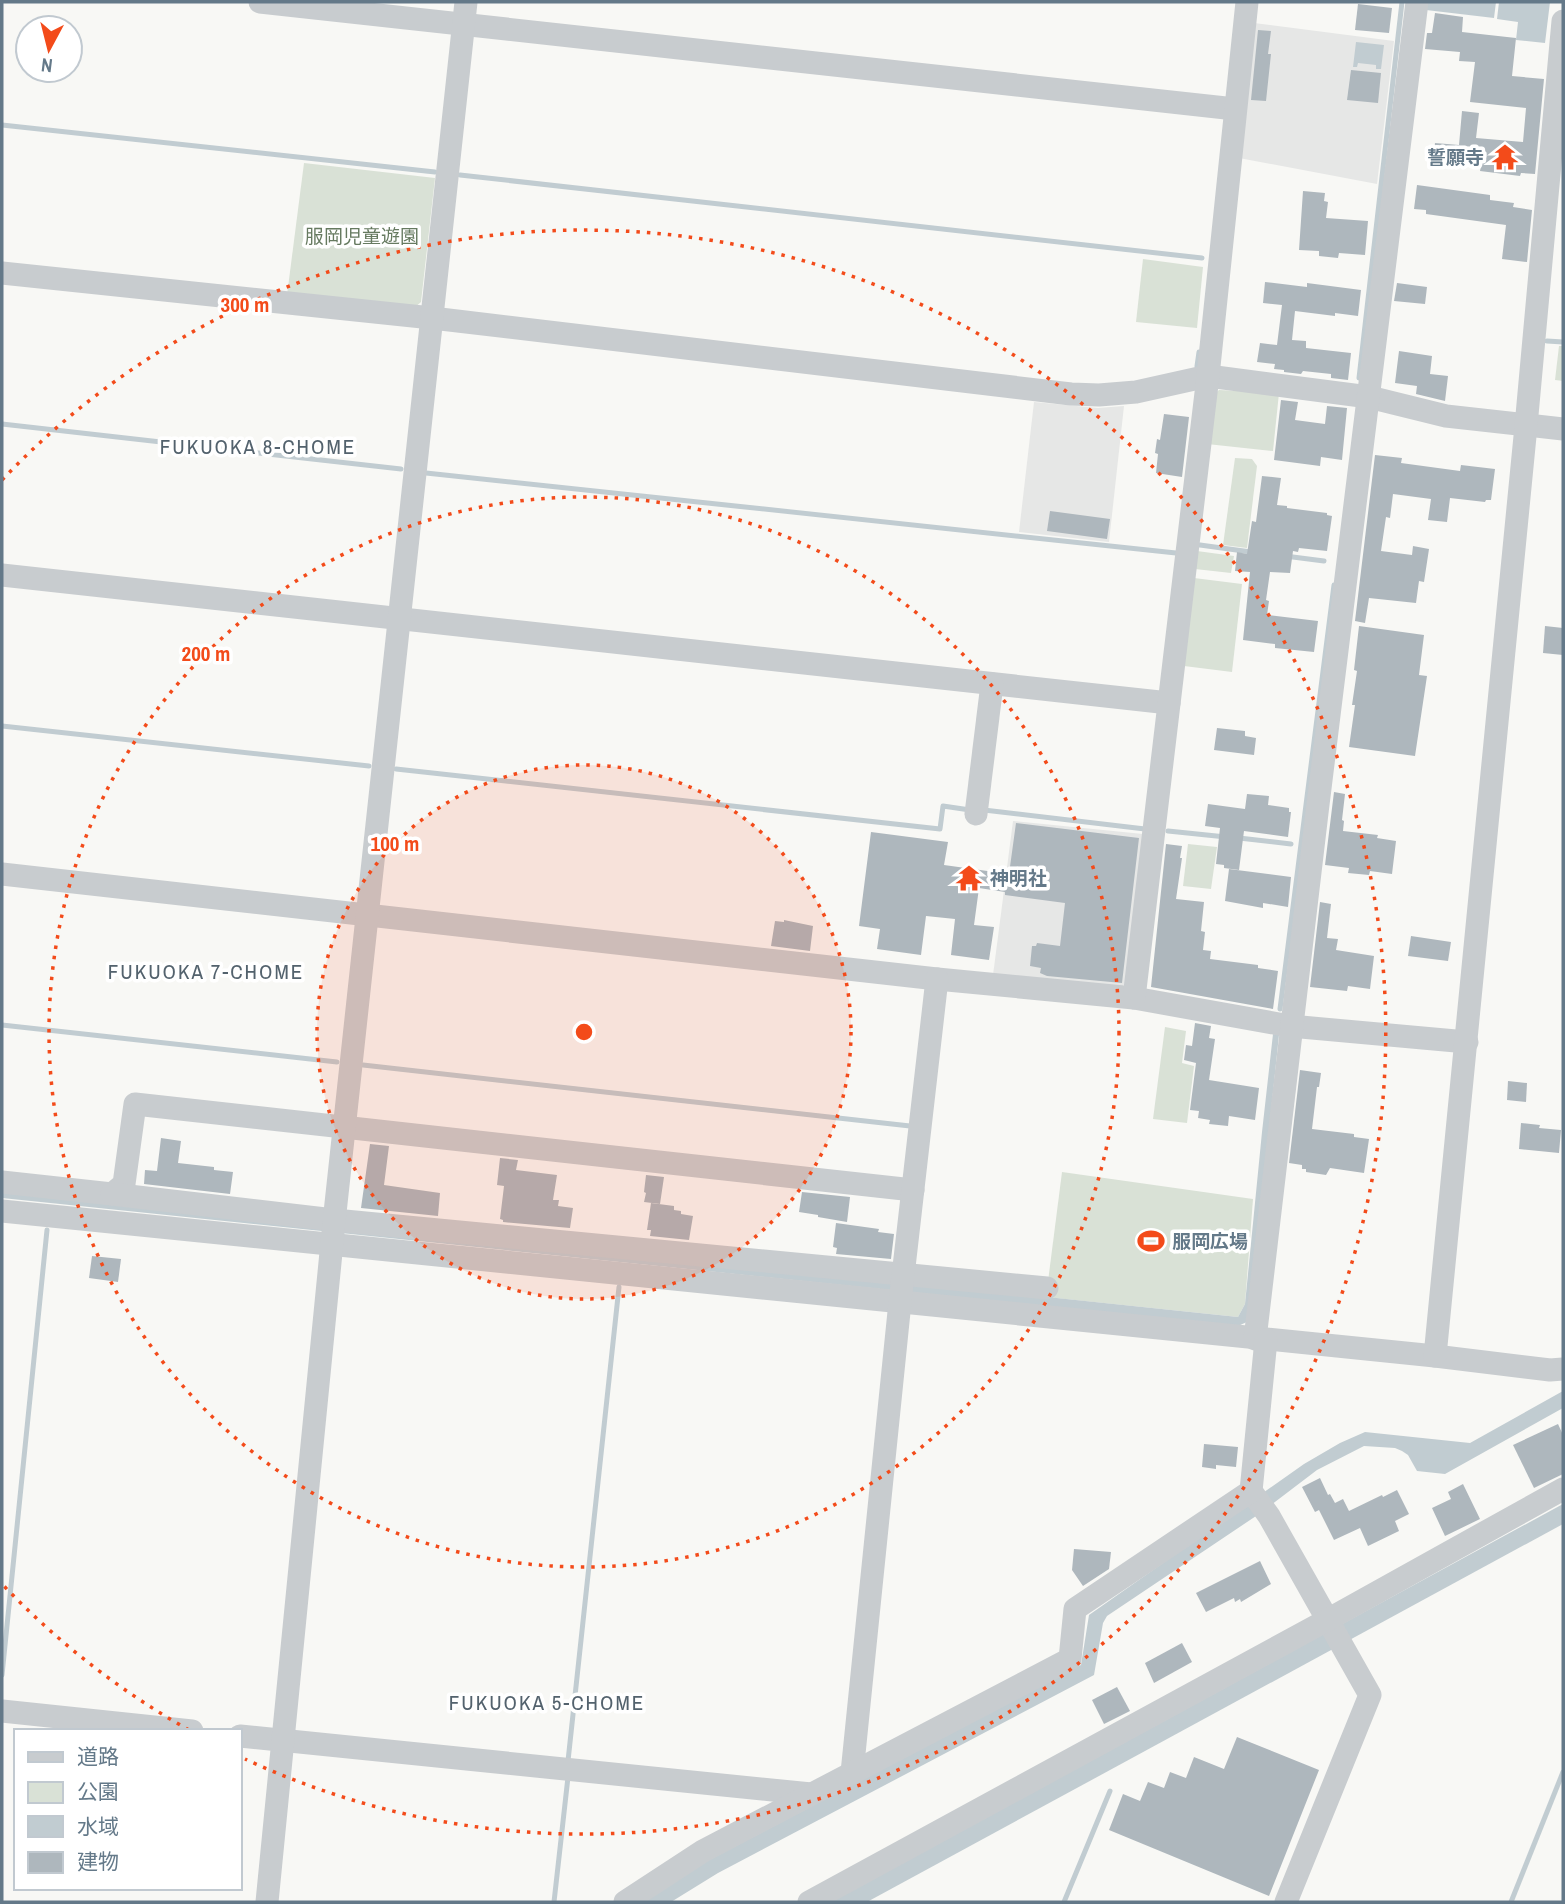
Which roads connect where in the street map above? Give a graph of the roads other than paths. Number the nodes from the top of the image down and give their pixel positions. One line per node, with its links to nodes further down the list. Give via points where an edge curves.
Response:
1 (260, 2): 4 (street)
2 (1247, 2): 6 (street)
3 (1416, 2): 10 (street)
4 (465, 13): 6 (street); 8 (street)
5 (1563, 21): 11 (street)
6 (1235, 109): 9 (street)
7 (2, 273): 8 (street)
8 (432, 317): 9 (street, via 1071,394 1136,392); 14 (street)
9 (1208, 376): 10 (street); 16 (street)
10 (1369, 397): 11 (street, via 1446,416); 22 (street)
11 (1526, 426): 12 (street); 23 (street)
12 (1563, 429)
13 (2, 575): 14 (street)
14 (399, 618): 15 (street); 19 (street)
15 (992, 684): 16 (street); 17 (street)
16 (1169, 703): 21 (street)
17 (976, 814)
18 (2, 874): 19 (street)
19 (367, 915): 20 (street); 24 (street)
20 (937, 979): 21 (street); 26 (street)
21 (1134, 998): 22 (street)
22 (1290, 1026): 23 (street); 33 (street)
23 (1467, 1042): 34 (street)
24 (344, 1127): 26 (street); 27 (street, via 135,1104 124,1184); 29 (street)
25 (2, 1182): 27 (street)
26 (913, 1190): 30 (street)
27 (112, 1194): 29 (street)
28 (2, 1211): 29 (street)
29 (333, 1229): 30 (street); 32 (street); 42 (street)
30 (903, 1273): 31 (street); 32 (street)
31 (1047, 1288)
32 (900, 1303): 33 (street); 43 (street)
33 (1261, 1339): 34 (street); 37 (street)
34 (1435, 1356): 35 (street)
35 (1563, 1369)
36 (1563, 1489): 38 (street)
37 (1257, 1498): 38 (street); 43 (street, via 1075,1609 1070,1659)
38 (1331, 1622): 47 (street); 48 (street, via 1370,1695)
39 (2, 1711): 40 (street)
40 (173, 1729)
41 (242, 1736): 42 (street)
42 (282, 1740): 44 (street); 45 (street)
43 (852, 1773): 44 (street)
44 (811, 1794): 46 (street, via 703,1852)
45 (267, 1902)
46 (625, 1902)
47 (809, 1902)
48 (1286, 1902)

